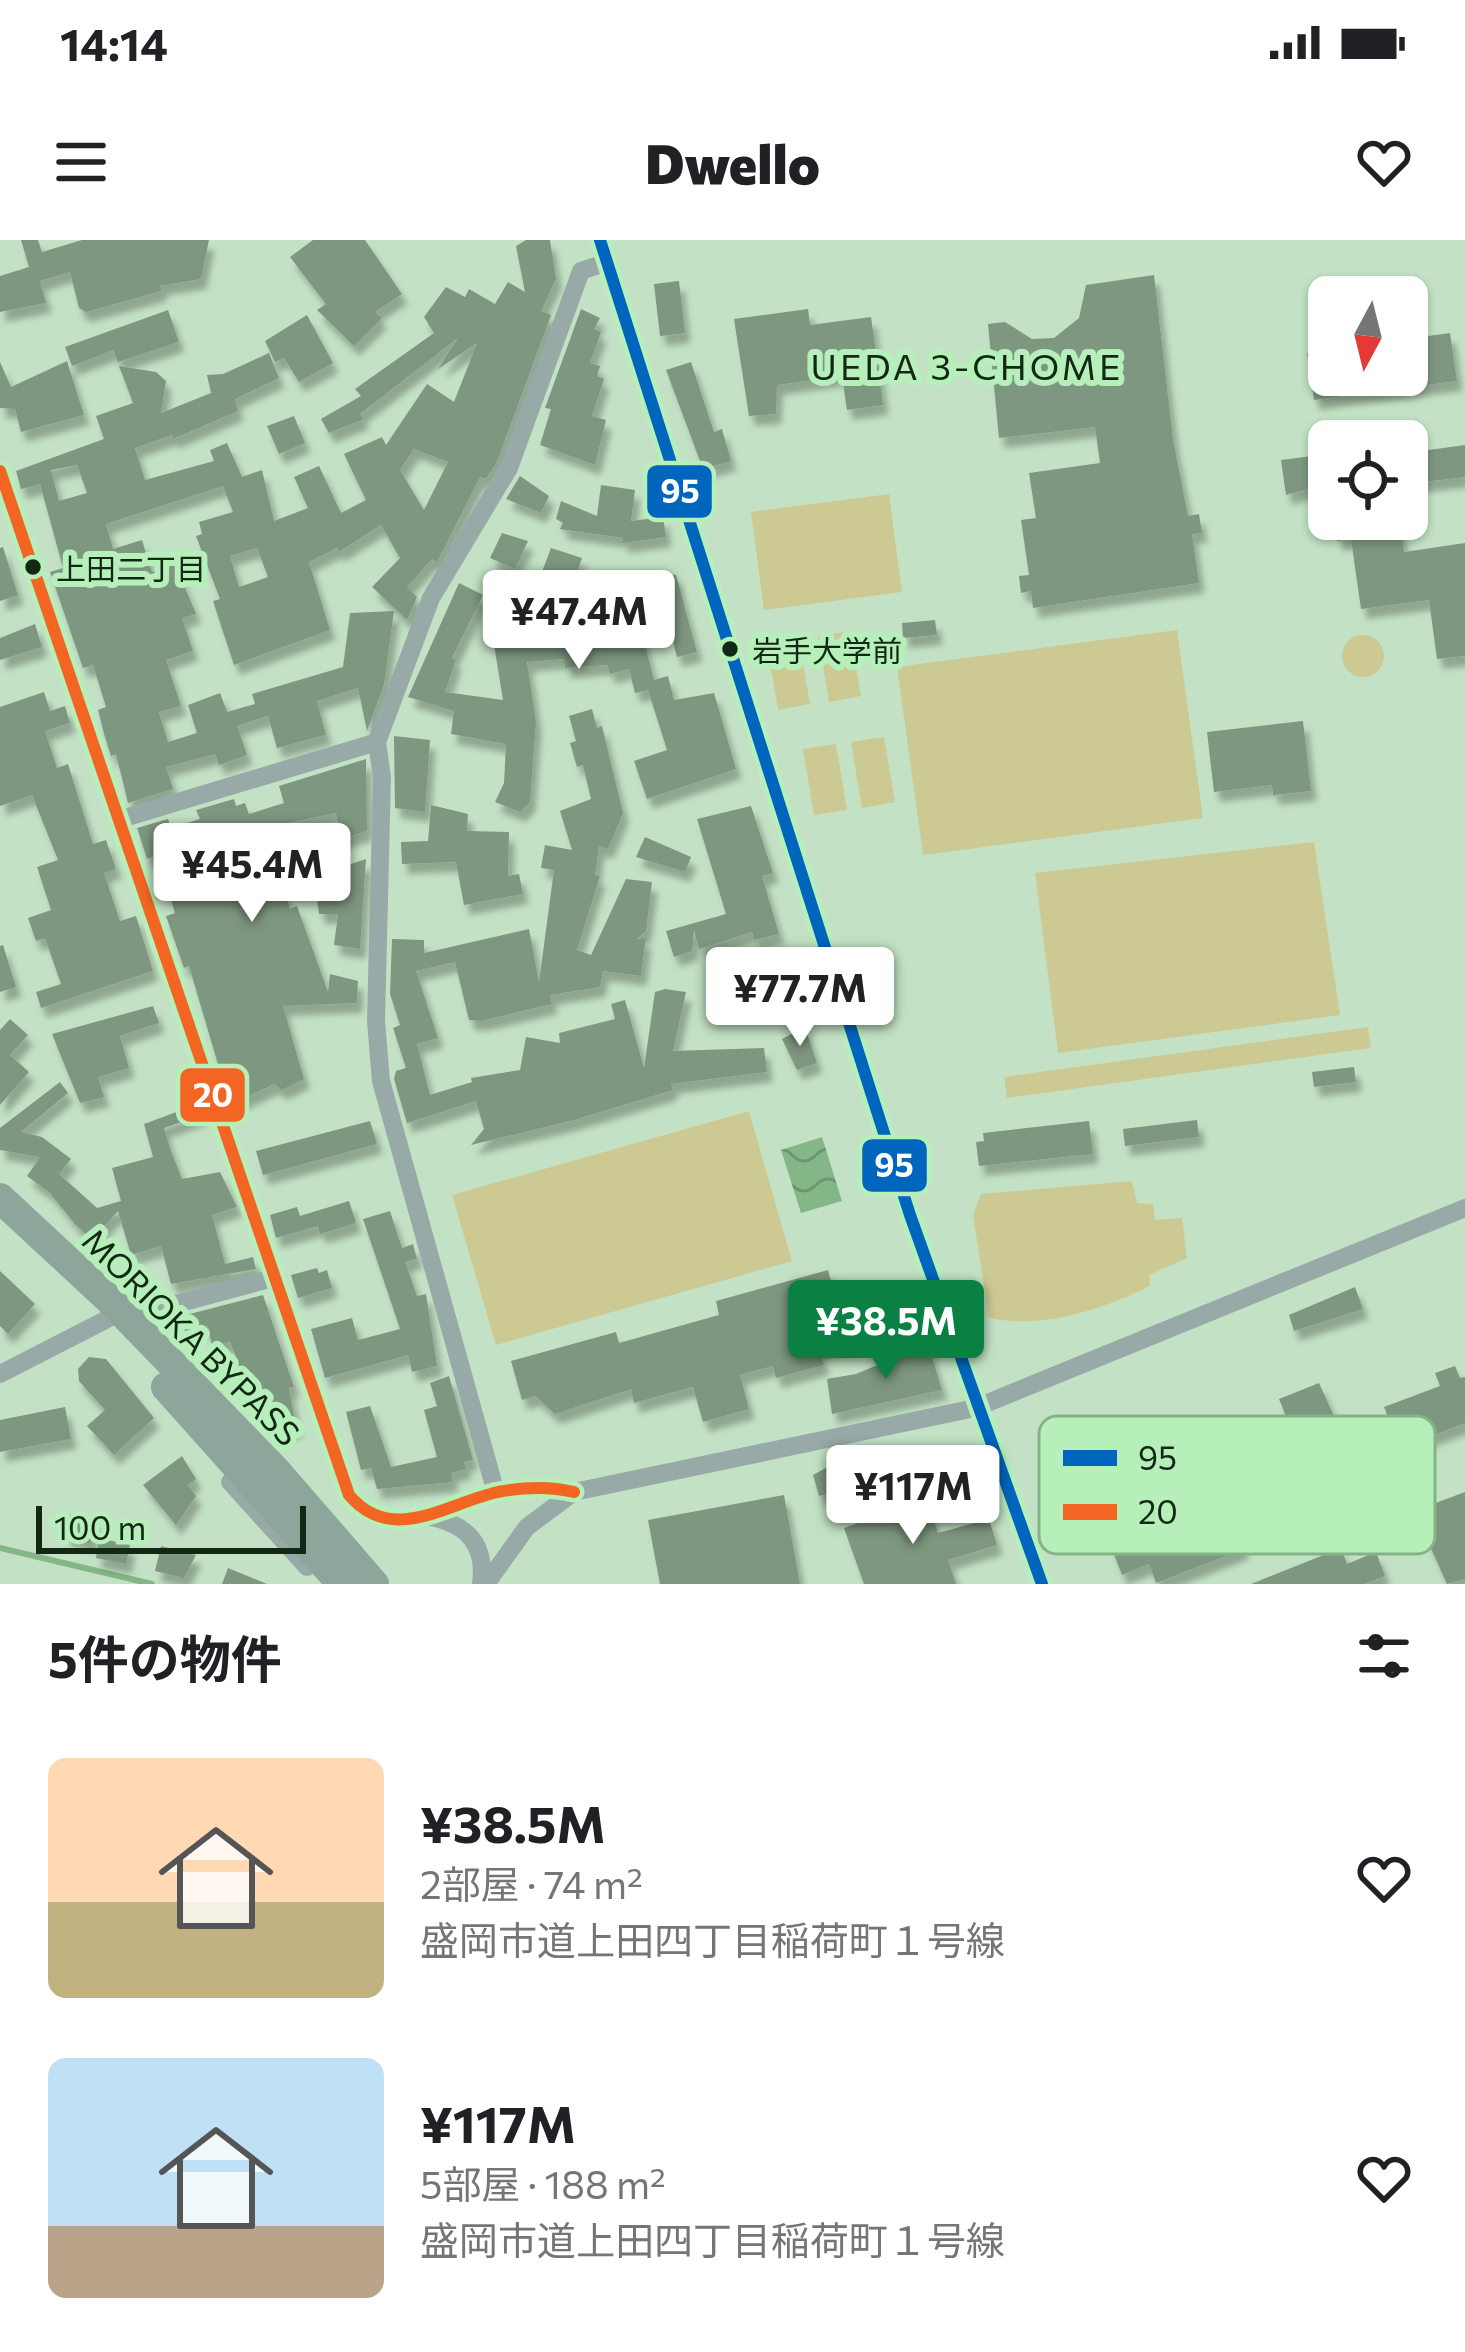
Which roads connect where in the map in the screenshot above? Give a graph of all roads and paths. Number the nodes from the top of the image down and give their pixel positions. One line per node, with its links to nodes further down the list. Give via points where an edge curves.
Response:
1 (599, 240): 2 (street)
2 (608, 262): 4 (street, via 580,271 509,468 431,598); 12 (street)
3 (0, 471): 5 (street)
4 (377, 742): 5 (street); 15 (street, via 381,1081)
5 (118, 820): 9 (street)
6 (0, 1198): 10 (highway, MORIOKA BYPASS)
7 (1465, 1208): 12 (street)
8 (0, 1222): 10 (highway, MORIOKA BYPASS)
9 (273, 1278): 10 (street); 16 (street, via 349,1495 374,1517)
10 (121, 1321): 11 (street); 13 (highway, MORIOKA BYPASS); 19 (highway, MORIOKA BYPASS, via 278,1472)
11 (0, 1374)
12 (974, 1408): 14 (street); 21 (street)
13 (243, 1468): 17 (street, via 230,1482); 18 (highway, MORIOKA BYPASS)
14 (574, 1492): 15 (street); 20 (street, via 527,1527)
15 (496, 1493): 16 (street)
16 (428, 1516): 20 (street, via 476,1542)
17 (322, 1584)
18 (342, 1584)
19 (374, 1584)
20 (484, 1584)
21 (1042, 1584)

